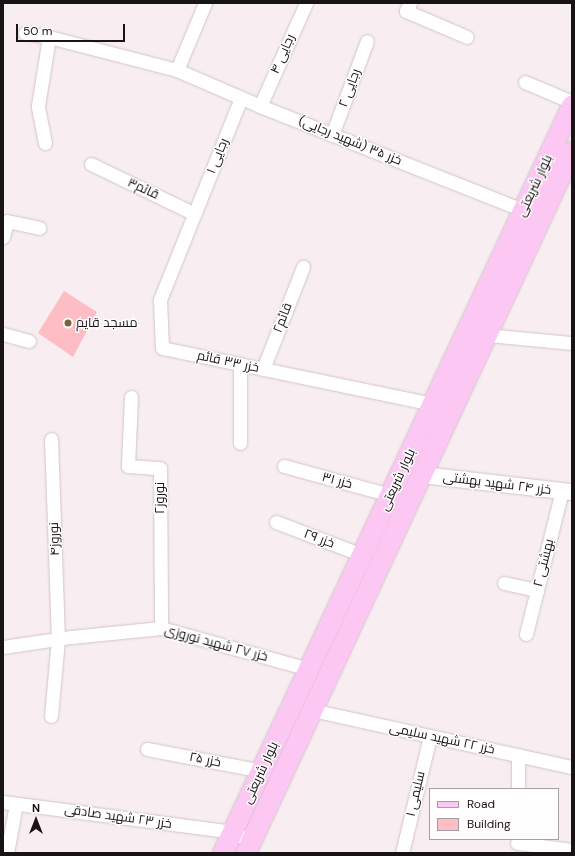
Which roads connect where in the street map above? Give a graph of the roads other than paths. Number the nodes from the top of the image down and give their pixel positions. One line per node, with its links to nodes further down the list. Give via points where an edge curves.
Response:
1 (205, 3): 8 (street)
2 (306, 3): 12 (street, رجایی ۴)
3 (410, 3): 6 (street, via 406,11)
4 (25, 33): 5 (street, خزر ۳۵ (شهید رجایی))
5 (49, 37): 8 (street, خزر ۳۵ (شهید رجایی)); 15 (street, via 38,106)
6 (467, 37)
7 (367, 41): 14 (street, رجایی ۲)
8 (177, 70): 10 (street, خزر ۳۵ (شهید رجایی))
9 (525, 82): 11 (street)
10 (242, 98): 12 (street, خزر ۳۵ (شهید رجایی)); 19 (street, رجایی ۱)
11 (572, 102)
12 (260, 106): 14 (street, خزر ۳۵ (شهید رجایی))
13 (572, 106): 18 (main road, بلوار شریعتی)
14 (332, 135): 18 (street, خزر ۳۵ (شهید رجایی))
15 (45, 143)
16 (571, 158): 24 (main road, بلوار شریعتی)
17 (91, 164): 19 (street, قائم۳)
18 (523, 210): 30 (main road, بلوار شریعتی)
19 (195, 214): 27 (street, خزر ۳۳ قائم, via 160,300 162,348)
20 (39, 228): 21 (street, via 7,221)
21 (3, 237)
22 (303, 267): 28 (street, قائم۲)
23 (3, 334): 25 (street)
24 (487, 335): 26 (street); 34 (main road, بلوار شریعتی)
25 (29, 341)
26 (572, 343)
27 (240, 364): 28 (street, خزر ۳۳ قائم); 32 (street)
28 (263, 369): 30 (street, خزر ۳۳ قائم)
29 (131, 397): 41 (street, نوروز۲, via 128,466 160,468)
30 (433, 404): 36 (main road, بلوار شریعتی)
31 (52, 439): 43 (street, نوروز۴)
32 (240, 443)
33 (284, 466): 36 (street, خزر ۳۱)
34 (422, 475): 35 (street, خزر ۲۴ شهید بهشتی); 46 (main road, بلوار شریعتی)
35 (567, 492): 40 (street, بهشتی ۲)
36 (390, 495): 38 (main road, بلوار شریعتی)
37 (276, 522): 38 (street, خزر ۲۹)
38 (362, 555): 45 (main road, بلوار شریعتی)
39 (504, 583): 40 (street)
40 (537, 590): 42 (street, بهشتی ۲)
41 (161, 628): 43 (street, خزر ۲۷ شهید نوروزی); 45 (street, خزر ۲۷ شهید نوروزی)
42 (526, 634)
43 (58, 639): 44 (street, خزر ۲۷ شهید نوروزی); 47 (street, نوروز۴)
44 (3, 647)
45 (309, 669): 52 (main road, بلوار شریعتی)
46 (312, 710): 48 (street, خزر ۲۲ شهید سلیمی); 57 (main road, بلوار شریعتی)
47 (51, 716)
48 (430, 736): 50 (street, خزر ۲۲ شهید سلیمی); 61 (street, سلیمی ۱)
49 (147, 749): 52 (street, خزر ۲۵)
50 (518, 755): 51 (street, خزر ۲۲ شهید سلیمی); 53 (street)
51 (572, 767)
52 (262, 771): 55 (main road, بلوار شریعتی)
53 (518, 788)
54 (9, 803): 55 (street, خزر ۲۳ شهید صادقی); 59 (street)
55 (233, 832): 57 (street); 60 (main road, بلوار شریعتی)
56 (517, 845): 58 (street)
57 (248, 847)
58 (572, 850)
59 (7, 853)
60 (223, 853)
61 (402, 853)

